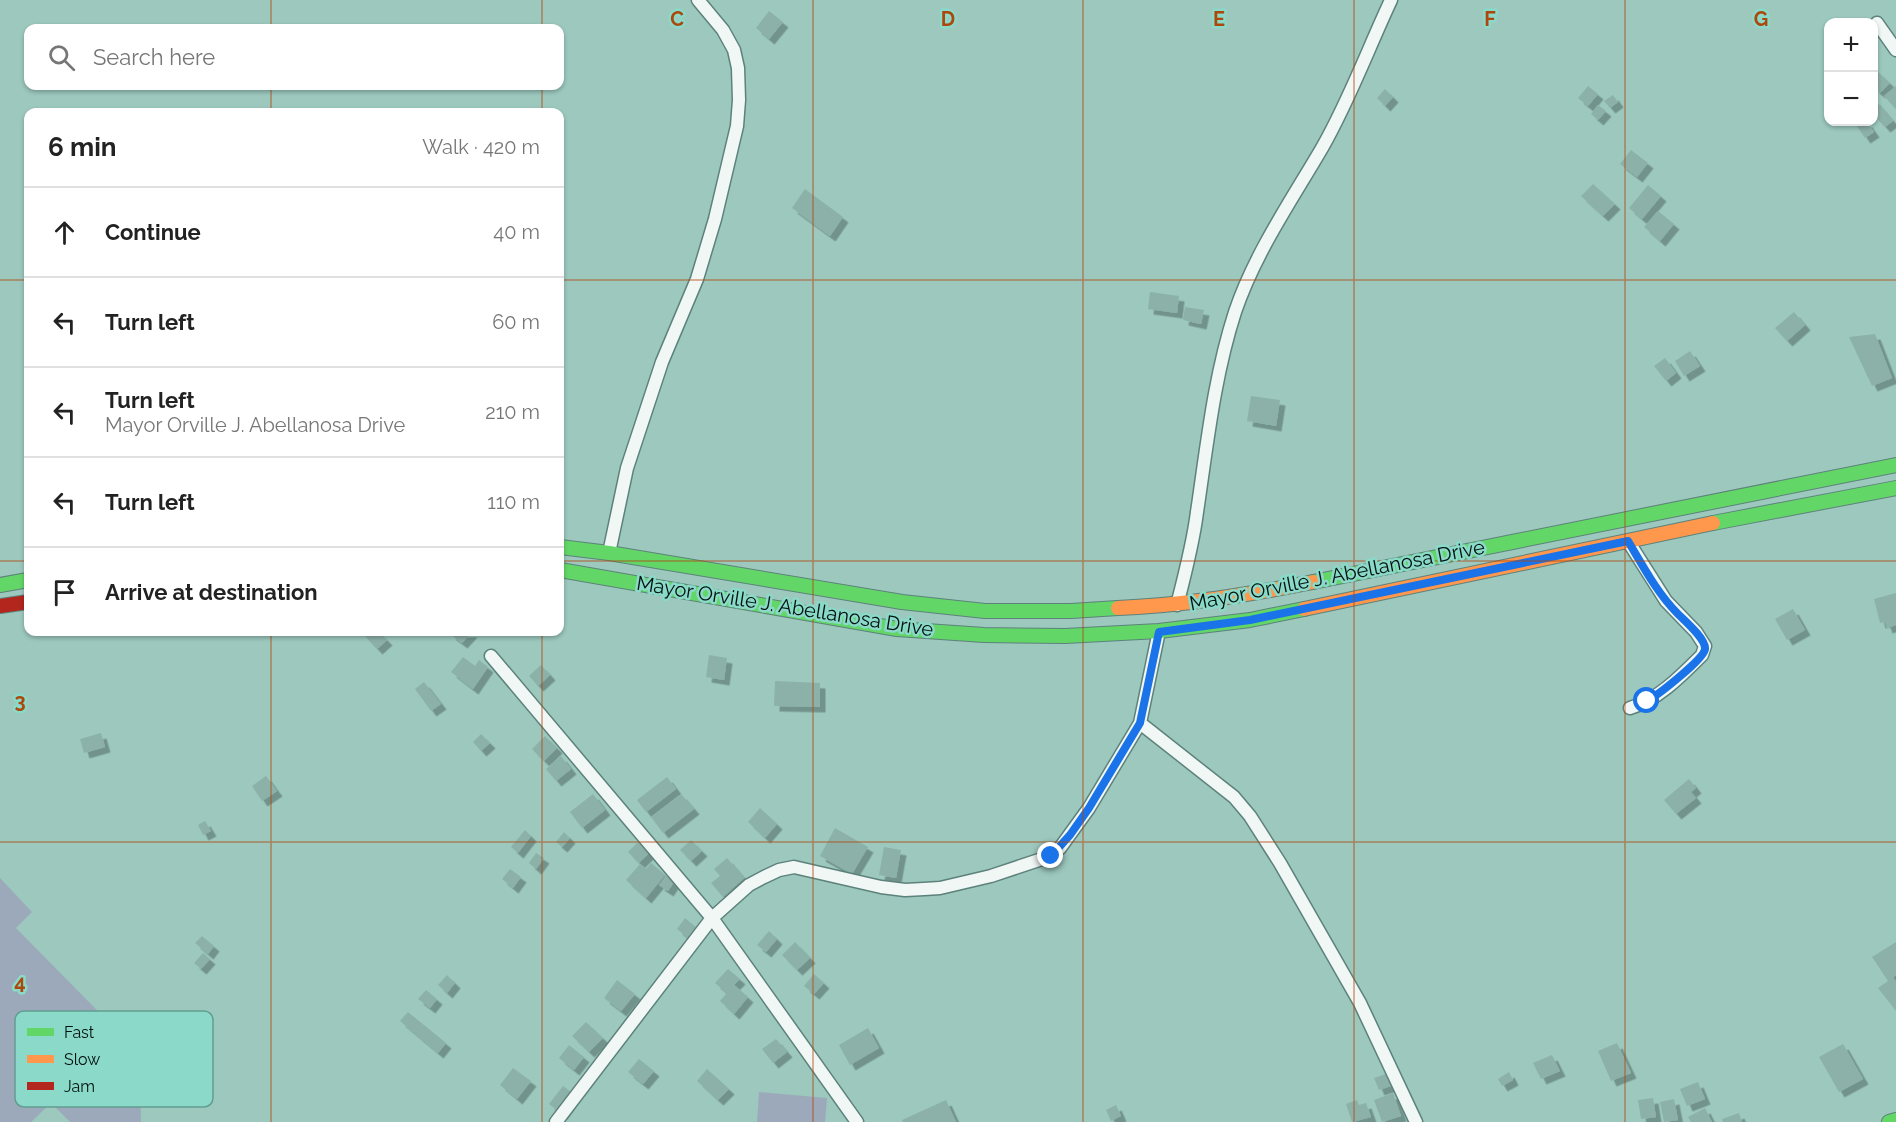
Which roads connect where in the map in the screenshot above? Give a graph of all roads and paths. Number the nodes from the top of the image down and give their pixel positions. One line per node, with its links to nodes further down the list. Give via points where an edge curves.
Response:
1 (698, 0): 9 (street, via 734,50 739,100 736,126 697,279 662,362 627,468)
2 (1391, 0): 17 (street, via 1343,106 1273,230 1236,311 1217,380 1198,512)
3 (1878, 23): 4 (street)
4 (1896, 50)
5 (1896, 465): 10 (main road, Mayor Orville J. Abellanosa Drive)
6 (1896, 488): 7 (main road, Mayor Orville J. Abellanosa Drive)
7 (1628, 541): 14 (main road, Mayor Orville J. Abellanosa Drive); 22 (street, via 1666,601 1705,646 1702,656 1656,695)
8 (564, 547): 9 (main road, Mayor Orville J. Abellanosa Drive)
9 (609, 553): 15 (main road, Mayor Orville J. Abellanosa Drive)
10 (1374, 569): 14 (main road); 17 (main road, Mayor Orville J. Abellanosa Drive)
11 (564, 571): 19 (main road, Mayor Orville J. Abellanosa Drive)
12 (24, 581): 13 (main road)
13 (0, 585)
14 (1379, 592): 20 (main road, Mayor Orville J. Abellanosa Drive, via 1250,620)
15 (902, 602): 17 (main road, Mayor Orville J. Abellanosa Drive, via 985,611); 19 (main road)
16 (24, 603): 18 (main road)
17 (1177, 605)
18 (0, 606)
19 (897, 628): 20 (main road, Mayor Orville J. Abellanosa Drive, via 984,635)
20 (1159, 632): 23 (street)
21 (491, 656): 24 (street)
22 (1630, 708)
23 (1140, 723): 24 (street, via 1077,826 1051,856 940,888 904,890 794,867 749,885); 28 (street, via 1234,797 1250,816 1360,1003)
24 (712, 918): 26 (street); 27 (street)
25 (1896, 1120): 29 (main road)
26 (556, 1122)
27 (857, 1122)
28 (1416, 1122)
29 (1889, 1122)

